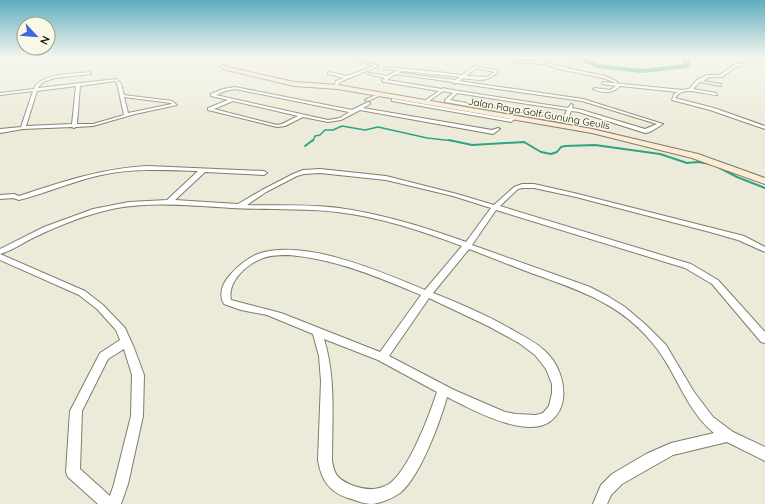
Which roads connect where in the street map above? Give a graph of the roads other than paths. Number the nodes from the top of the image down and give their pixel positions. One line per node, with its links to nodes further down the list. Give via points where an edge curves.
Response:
1 (42, 81): 17 (street)
2 (112, 81): 12 (street)
3 (117, 81): 25 (street)
4 (278, 81): 15 (main road, Jalan Raya Golf Gunung Geulis)
5 (340, 81): 15 (street)
6 (387, 81): 18 (street)
7 (445, 81): 10 (street)
8 (614, 81): 13 (street)
9 (698, 81): 14 (street); 19 (street)
10 (455, 82): 18 (street); 27 (street)
11 (604, 83): 13 (street)
12 (78, 85): 17 (street); 35 (street)
13 (619, 85): 16 (street, via 610,91); 21 (street)
14 (720, 85)
15 (335, 87): 24 (main road, Jalan Raya Golf Gunung Geulis)
16 (595, 89)
17 (36, 90): 22 (street); 36 (street)
18 (445, 90): 20 (street); 29 (street)
19 (690, 90): 21 (street); 23 (street)
20 (456, 92): 32 (street); 32 (street, via 447,101 560,121 565,120)
21 (682, 92): 37 (street, via 673,99)
22 (0, 94)
23 (716, 94)
24 (378, 95): 26 (main road, Jalan Raya Golf Gunung Geulis); 30 (street)
25 (123, 96): 33 (street); 33 (street, via 175,104)
26 (397, 98): 29 (main road, Jalan Raya Golf Gunung Geulis); 31 (street, via 393,100)
27 (573, 99): 32 (street); 32 (street, via 594,103 661,125 642,131 583,111)
28 (232, 100): 30 (street, via 212,95 235,88); 34 (street); 34 (street, via 210,109 277,126)
29 (428, 103): 31 (main road, Jalan Raya Golf Gunung Geulis)
30 (354, 109): 34 (street, via 336,118 337,120 328,122); 38 (street, via 493,132)
31 (451, 109): 42 (main road, Jalan Raya Golf Gunung Geulis, via 592,131 715,162)
32 (569, 109)
33 (126, 115): 35 (street, via 104,123)
34 (301, 116)
35 (74, 127): 36 (street)
36 (23, 128): 39 (street)
37 (765, 128)
38 (498, 129)
39 (0, 132)
40 (203, 170): 41 (street); 43 (street, via 123,170 64,183 19,198); 44 (street)
41 (264, 173)
42 (765, 181)
43 (0, 197)
44 (168, 202): 45 (street); 49 (street, via 129,204 85,214 56,224)
45 (240, 207): 46 (street, via 295,175 311,171 400,181); 47 (street, via 352,212)
46 (495, 207): 47 (street); 48 (street, via 516,188 534,186 719,231); 53 (street, via 688,266 704,274 721,288)
47 (467, 246): 51 (street); 57 (street, via 588,291 619,308 662,348 709,420)
48 (765, 250)
49 (0, 252)
50 (0, 257): 54 (street, via 82,293 120,328)
51 (427, 294): 52 (street, via 341,262 286,253 255,258 236,272 227,286 224,295 227,302 295,321); 55 (street); 56 (street, via 489,322 539,352 552,369 559,390 556,407 546,417 534,421 511,419)
52 (317, 332): 55 (street); 56 (street, via 324,356 327,381 324,460 326,472 333,482 344,490 368,497 396,487 408,471 423,442)
53 (765, 339)
54 (126, 342): 59 (street, via 104,356 76,411 73,472); 60 (street, via 138,375 137,416)
55 (382, 358): 56 (street)
56 (443, 390)
57 (727, 436): 58 (street); 61 (street, via 671,449 651,459 617,479 606,490)
58 (765, 454)
59 (108, 504)
60 (114, 504)
61 (600, 504)

